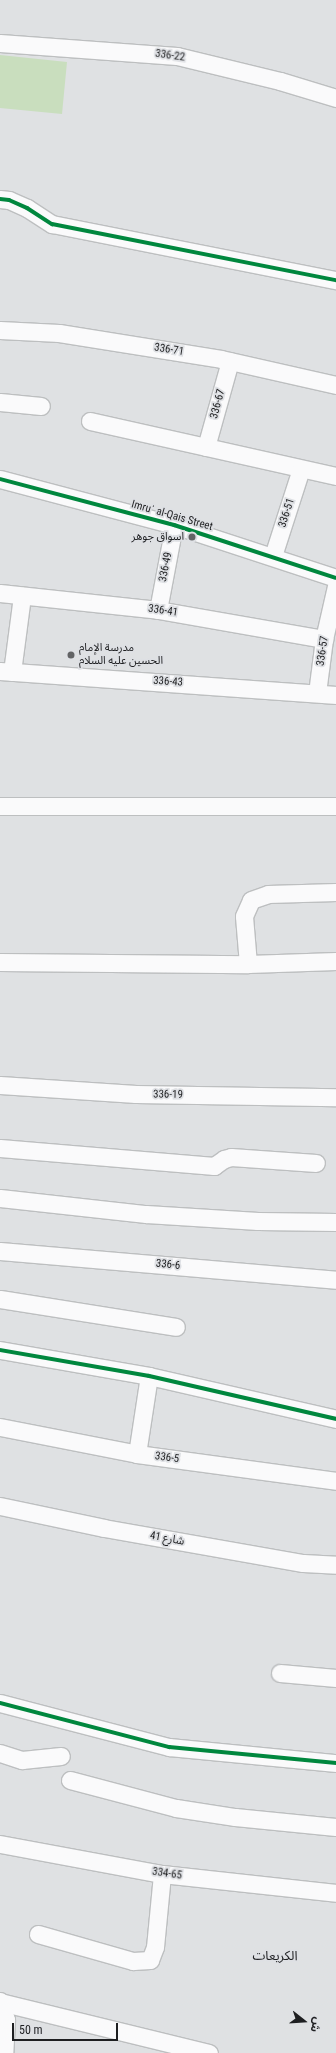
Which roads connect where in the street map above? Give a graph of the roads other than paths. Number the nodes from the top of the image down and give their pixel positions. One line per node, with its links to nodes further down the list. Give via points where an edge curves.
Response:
1 (0, 43): 2 (street, 336-22, via 177,56 280,81)
2 (336, 98)
3 (0, 199): 4 (street, via 27,208 52,224)
4 (336, 280)
5 (0, 330): 6 (street, 336-71, via 59,333)
6 (230, 361): 7 (street, 336-71); 11 (street, 336-67)
7 (336, 385)
8 (0, 402): 9 (street)
9 (41, 406)
10 (90, 421): 11 (street)
11 (206, 447): 12 (street)
12 (301, 469): 13 (street); 16 (street, 336-51)
13 (336, 476)
14 (0, 479): 15 (street, Imruʾ al-Qais Street)
15 (174, 525): 16 (street, Imruʾ al-Qais Street); 21 (street, 336-49)
16 (273, 556): 17 (street, Imruʾ al-Qais Street)
17 (336, 578)
18 (336, 586): 22 (street, 336-57)
19 (0, 593): 20 (street, 336-41)
20 (22, 596): 21 (street, 336-41); 23 (street)
21 (158, 610): 22 (street, 336-41)
22 (324, 639): 24 (street, 336-57)
23 (6, 672): 24 (street, 336-43)
24 (318, 693): 25 (street, 336-43)
25 (336, 695)
26 (0, 806): 27 (street)
27 (336, 806)
28 (336, 892): 31 (street, via 268,894 250,900 244,916)
29 (336, 961): 31 (street)
30 (0, 962): 31 (street)
31 (248, 964)
32 (0, 1085): 33 (street, 336-19, via 136,1094)
33 (336, 1097)
34 (0, 1148): 35 (street, via 214,1166 231,1157)
35 (316, 1163)
36 (0, 1198): 37 (street, via 198,1217)
37 (336, 1222)
38 (0, 1251): 39 (street, 336-6)
39 (336, 1280)
40 (0, 1300): 41 (street)
41 (176, 1327)
42 (0, 1350): 43 (street)
43 (149, 1376): 44 (street); 46 (street)
44 (336, 1419)
45 (0, 1427): 46 (street, 336-5)
46 (137, 1454): 47 (street, 336-5)
47 (336, 1481)
48 (0, 1506): 49 (street, شارع 41, via 303,1563)
49 (336, 1565)
50 (280, 1673): 51 (street)
51 (336, 1678)
52 (0, 1703): 55 (street, via 169,1747)
53 (0, 1753): 54 (street, via 22,1760)
54 (61, 1756)
55 (336, 1763)
56 (70, 1780): 57 (street, via 176,1808 242,1818)
57 (336, 1826)
58 (0, 1844): 59 (street, 334-65)
59 (162, 1874): 60 (street, 334-65); 61 (street, via 155,1947 150,1960 133,1961)
60 (336, 1893)
61 (38, 1934)
62 (0, 2002): 63 (street, via 6,2020); 64 (street)
63 (4, 2053)
64 (209, 2053)

